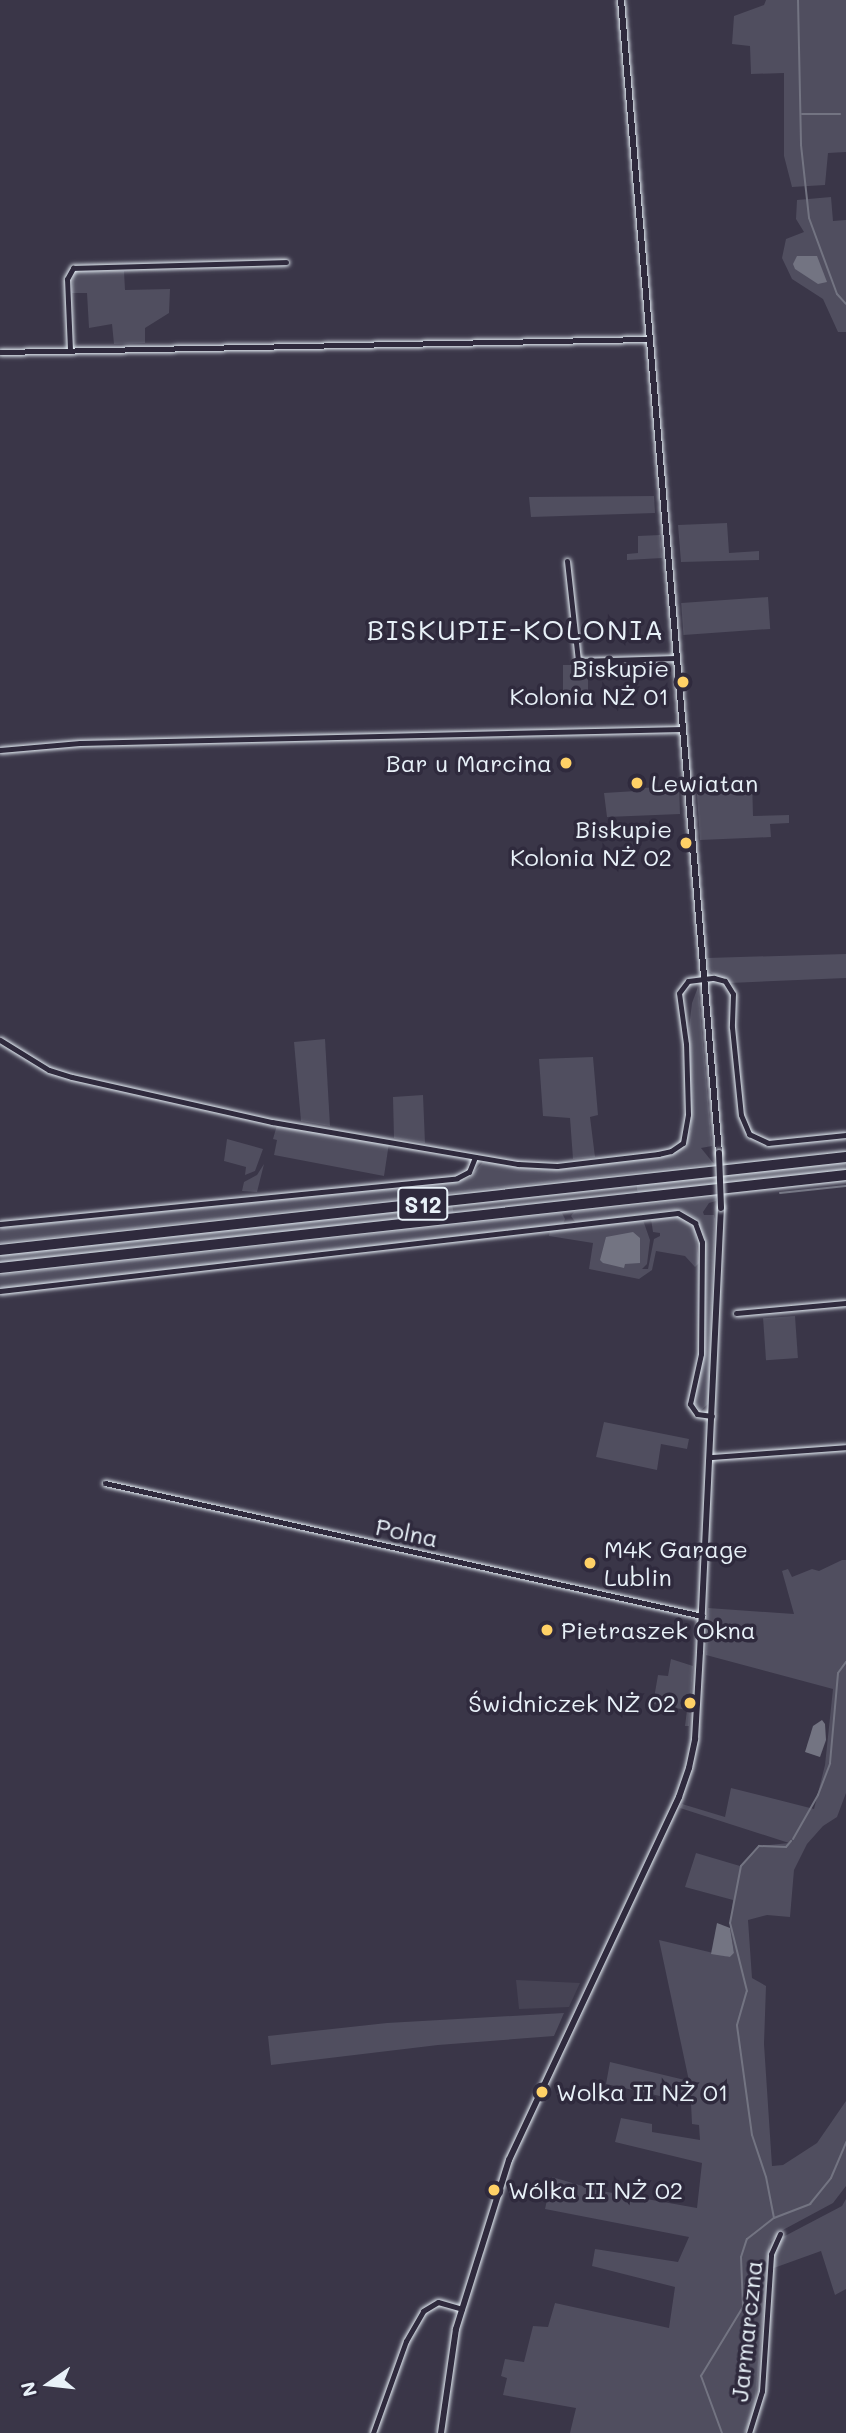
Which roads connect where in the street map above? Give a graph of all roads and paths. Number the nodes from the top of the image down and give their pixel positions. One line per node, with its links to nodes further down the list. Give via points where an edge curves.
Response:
1 (621, 0): 3 (street)
2 (286, 262): 4 (street, via 73,268 67,279)
3 (649, 339): 4 (street); 7 (street)
4 (70, 350): 5 (street)
5 (0, 352)
6 (567, 561): 7 (street, via 578,661)
7 (676, 658): 8 (street)
8 (683, 729): 9 (street, via 80,743); 10 (street)
9 (0, 750)
10 (703, 979): 12 (street, via 720,979 731,989 741,1115 748,1134 768,1143); 13 (street, via 685,983 678,998 688,1122 678,1147 658,1154 546,1166); 22 (street, bridge, via 721,1208)
11 (0, 1040): 13 (street, via 62,1075 272,1122)
12 (846, 1135)
13 (475, 1157): 16 (street, via 469,1172 457,1178)
14 (846, 1157): 17 (highway, S12)
15 (846, 1175): 18 (highway, S12)
16 (0, 1224)
17 (0, 1251)
18 (0, 1268)
19 (0, 1291): 22 (street, via 678,1213 695,1223 702,1242 701,1354 690,1404 697,1414)
20 (846, 1303): 21 (street)
21 (736, 1313)
22 (712, 1416): 24 (street)
23 (846, 1447): 24 (street)
24 (711, 1457): 26 (street)
25 (105, 1483): 26 (street, Polna)
26 (702, 1616): 28 (street, via 695,1734 686,1779 516,2139)
27 (780, 2234): 31 (street, Jarmarczna, via 770,2261 762,2391)
28 (462, 2309): 29 (street, via 435,2303 421,2314 406,2341); 30 (street, via 452,2347)
29 (373, 2433)
30 (441, 2433)
31 (749, 2433)

